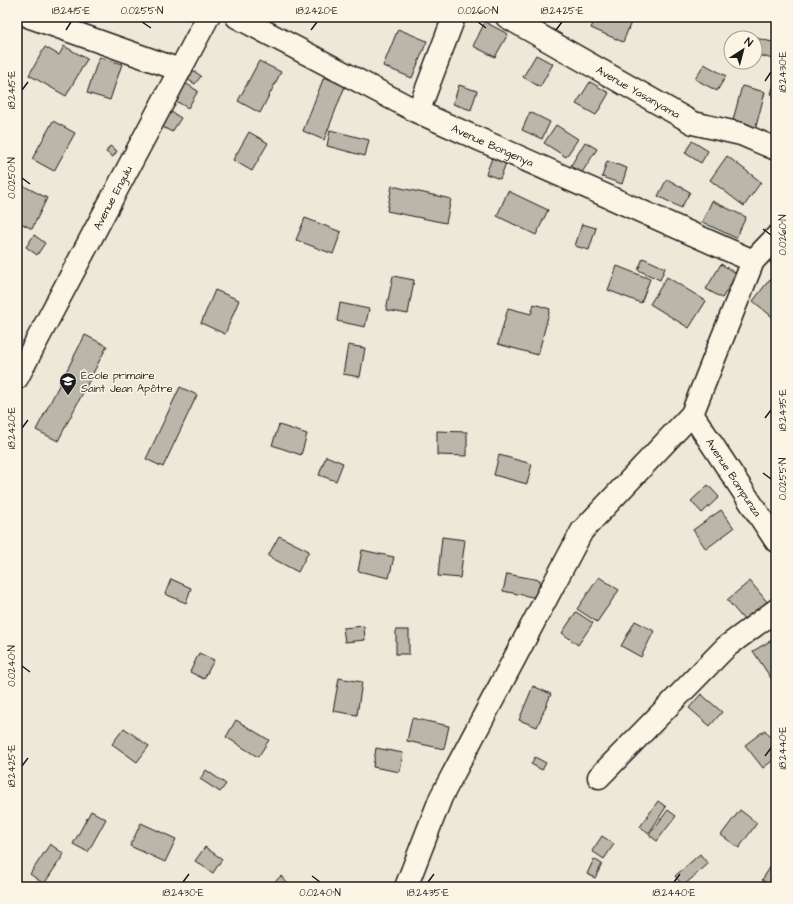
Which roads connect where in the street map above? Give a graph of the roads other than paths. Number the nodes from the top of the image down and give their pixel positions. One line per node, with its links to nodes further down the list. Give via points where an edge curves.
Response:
1 (30, 17): 6 (street)
2 (208, 17): 6 (street, Avenue Engulu)
3 (237, 17): 7 (street, Avenue Bongenya)
4 (454, 17): 7 (street)
5 (507, 17): 8 (street, Avenue Yasanyama, via 693,123 741,134)
6 (180, 70): 11 (street, Avenue Engulu)
7 (418, 112): 10 (street, Avenue Bongenya)
8 (776, 149)
9 (776, 237): 10 (street)
10 (753, 261): 12 (street)
11 (17, 378)
12 (692, 414): 13 (street, Avenue Bompunza); 16 (street, via 582,531 441,797)
13 (776, 541)
14 (776, 610): 15 (street, via 726,647)
15 (599, 777)
16 (406, 887)

